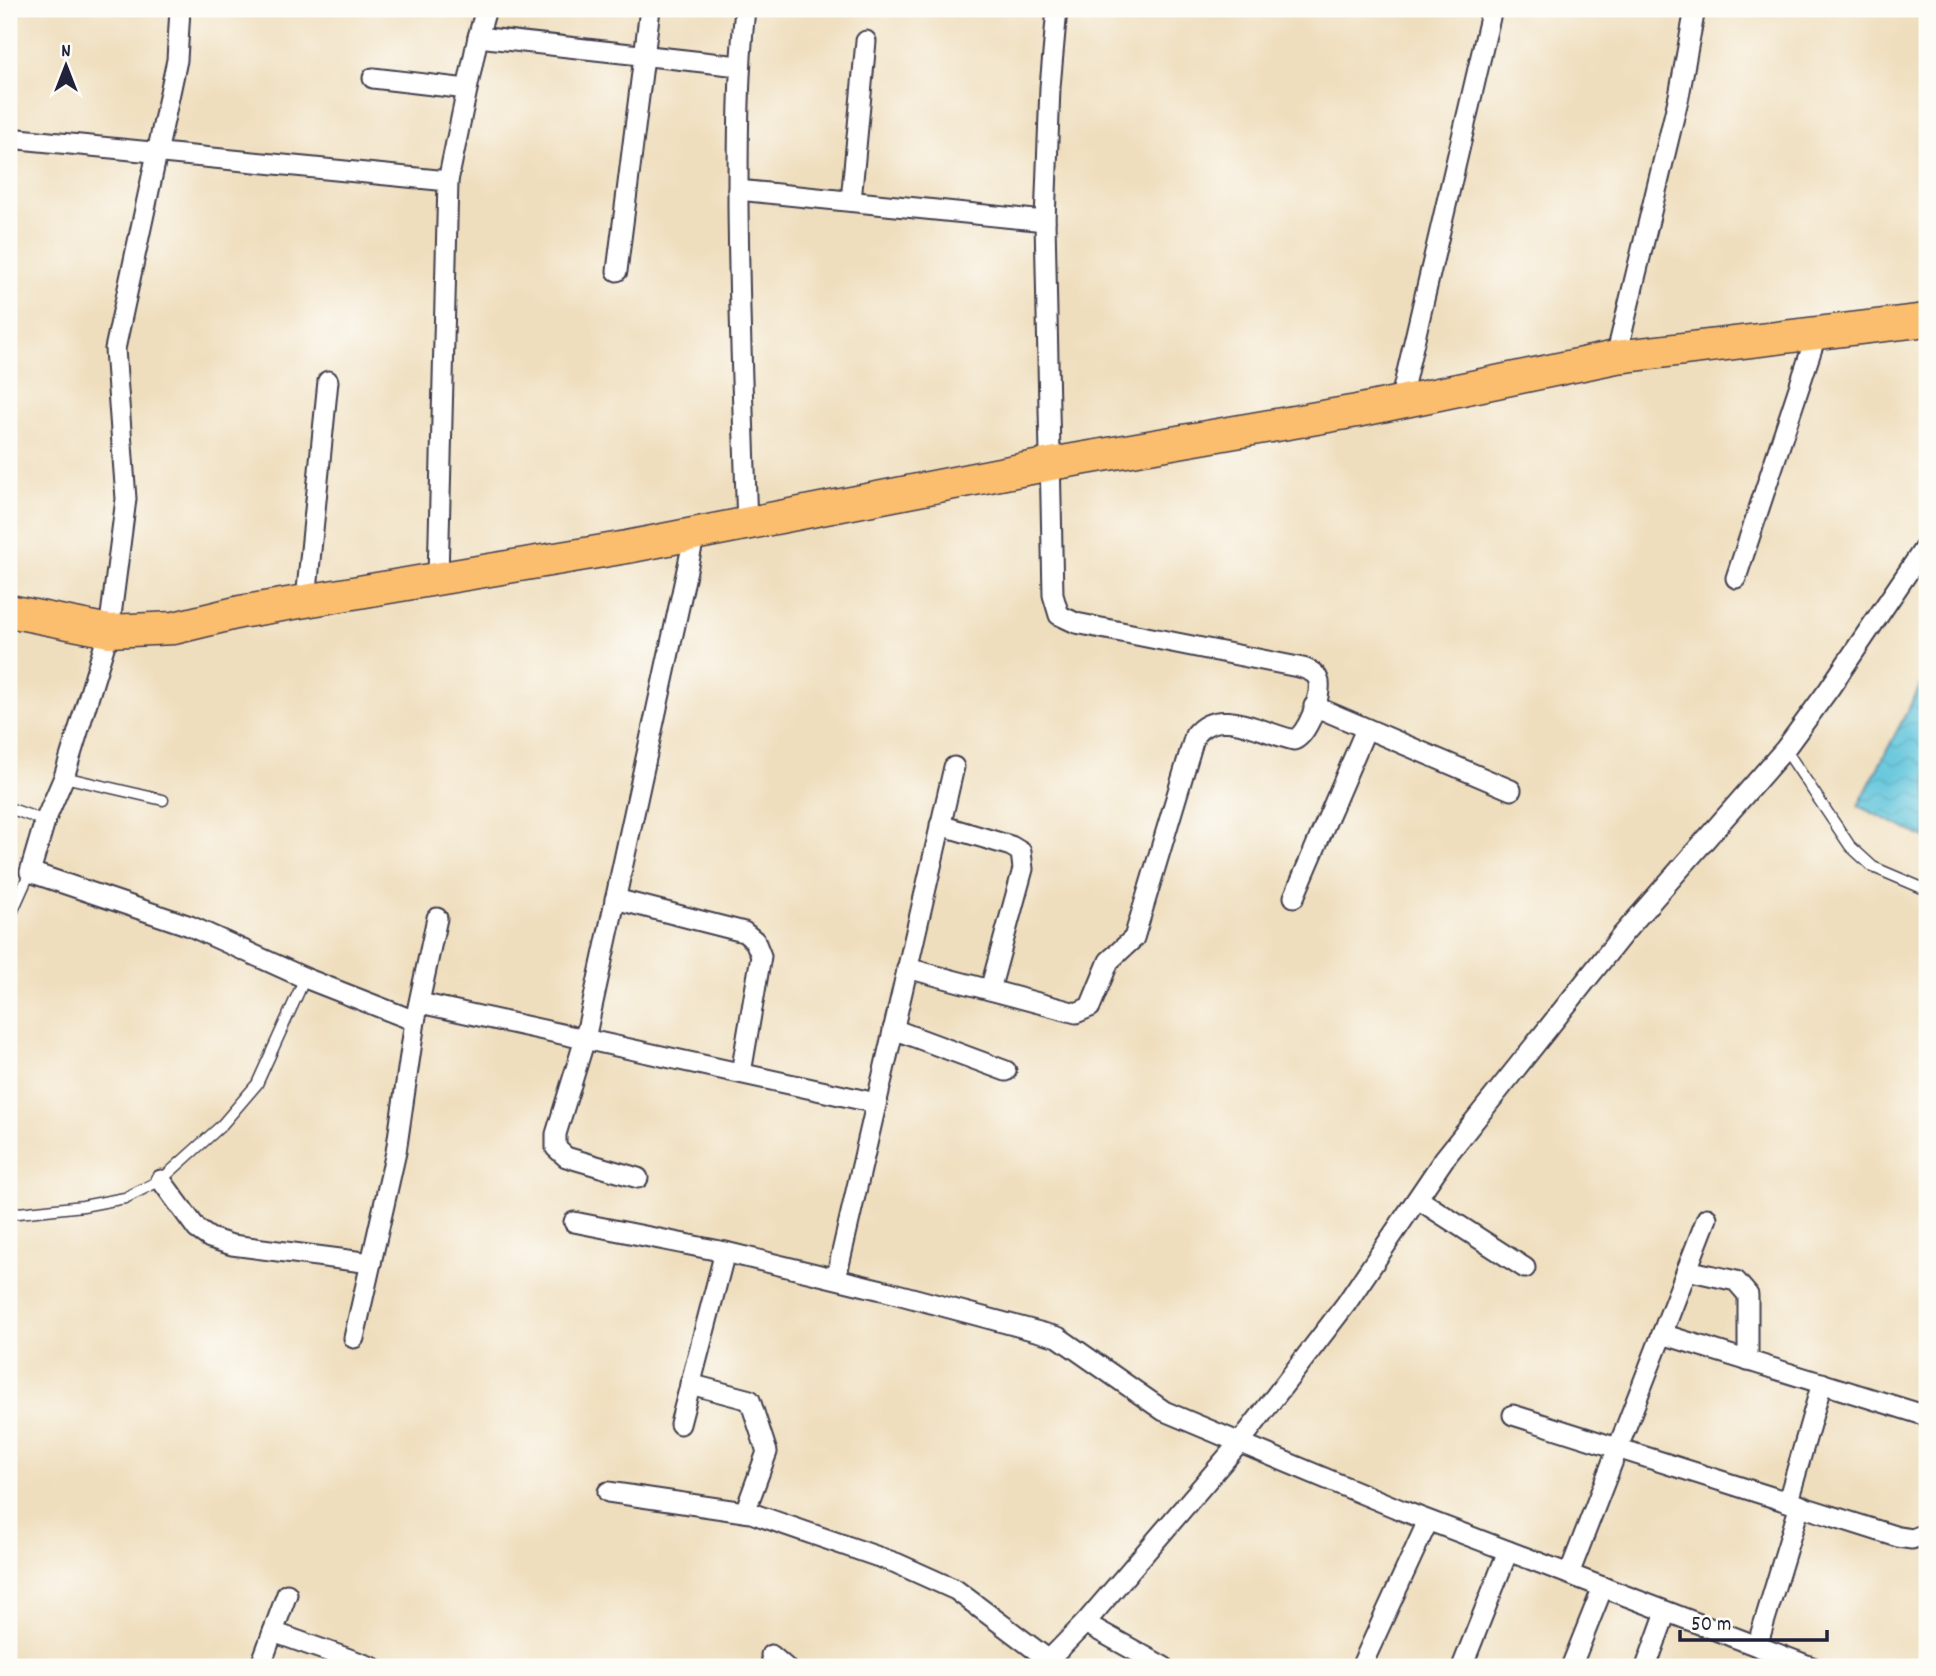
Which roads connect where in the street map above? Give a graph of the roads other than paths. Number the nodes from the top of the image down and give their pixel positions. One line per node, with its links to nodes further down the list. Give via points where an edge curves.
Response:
1 (180, 9): 15 (street, via 177,60)
2 (486, 9): 8 (street)
3 (650, 9): 10 (street)
4 (745, 9): 11 (street)
5 (1057, 9): 19 (street)
6 (1492, 9): 25 (street)
7 (1695, 9): 23 (street, via 1679,96)
8 (478, 37): 10 (street); 13 (street)
9 (866, 41): 18 (street)
10 (645, 55): 11 (street); 20 (street)
11 (739, 66): 17 (street)
12 (373, 78): 13 (street)
13 (467, 89): 16 (street)
14 (9, 138): 15 (street)
15 (156, 152): 16 (street); 34 (street, via 115,349 126,499)
16 (448, 181): 30 (street)
17 (738, 190): 18 (street); 27 (street)
18 (851, 201): 19 (street)
19 (1045, 221): 26 (street)
20 (617, 271)
21 (1927, 320): 22 (main road)
22 (1817, 333): 23 (main road); 31 (street)
23 (1616, 357): 25 (main road)
24 (328, 381): 32 (street)
25 (1400, 402): 26 (main road)
26 (1051, 464): 27 (main road); 35 (street, via 1053,595 1059,615 1076,623 1303,668 1319,680)
27 (747, 523): 28 (main road)
28 (695, 533): 30 (main road); 48 (street)
29 (1927, 544): 37 (street)
30 (438, 577): 32 (main road)
31 (1735, 578)
32 (306, 600): 34 (main road, via 174,628)
33 (9, 611): 34 (main road)
34 (108, 631): 39 (street)
35 (1314, 706): 36 (street); 53 (street, via 1307,729 1294,740 1227,720 1203,725 1195,735 1135,938 1109,961 1090,1007 1076,1013)
36 (1366, 729): 40 (street); 47 (street)
37 (1785, 749): 46 (lane, via 1850,846 1873,867); 62 (street, via 1623,934 1444,1159)
38 (954, 767): 44 (street)
39 (64, 777): 41 (lane); 43 (street)
40 (1511, 790)
41 (163, 800)
42 (9, 808): 43 (lane)
43 (45, 821): 45 (street)
44 (940, 825): 51 (street); 53 (street, via 1021,852 1023,869)
45 (30, 872): 50 (lane); 52 (street, via 190,926)
46 (1927, 890)
47 (1294, 897)
48 (615, 899): 56 (street); 58 (street, via 744,932 755,941 761,956)
49 (437, 918): 54 (street)
50 (9, 919)
51 (907, 968): 53 (street); 55 (street)
52 (305, 978): 54 (street); 61 (lane, via 257,1084 221,1126)
53 (990, 990)
54 (418, 1012): 56 (street); 67 (street, via 396,1152)
55 (893, 1029): 57 (street); 59 (street)
56 (584, 1039): 58 (street); 60 (street, via 556,1148 566,1157)
57 (1006, 1071)
58 (741, 1073): 59 (street)
59 (876, 1103): 70 (street)
60 (638, 1178)
61 (162, 1180): 63 (lane, via 125,1198); 67 (street, via 197,1229 210,1238 232,1245)
62 (1418, 1199): 68 (street); 79 (street, via 1346,1304)
63 (9, 1214)
64 (1707, 1218): 69 (street)
65 (574, 1223): 66 (street)
66 (725, 1252): 70 (street); 75 (street)
67 (371, 1263): 72 (street)
68 (1525, 1268)
69 (1687, 1270): 71 (street); 73 (street, via 1735,1281 1748,1295)
70 (836, 1279): 79 (street, via 1058,1337 1164,1410)
71 (1662, 1334): 73 (street); 80 (street)
72 (354, 1338)
73 (1748, 1361): 74 (street)
74 (1822, 1383): 77 (street); 82 (street)
75 (690, 1384): 78 (street); 83 (street, via 750,1400 767,1452)
76 (1514, 1415): 80 (street)
77 (1927, 1416)
78 (680, 1424)
79 (1241, 1441): 84 (street); 91 (street)
80 (1618, 1448): 82 (street); 87 (street)
81 (608, 1492): 83 (street)
82 (1794, 1503): 85 (street, via 1898,1537 1912,1539); 93 (street)
83 (745, 1512): 95 (street, via 896,1563 956,1590)
84 (1428, 1521): 86 (street); 99 (street)
85 (1927, 1533)
86 (1508, 1551): 87 (street); 100 (street)
87 (1569, 1574): 88 (street)
88 (1603, 1587): 90 (street); 101 (street)
89 (286, 1594): 92 (street)
90 (1666, 1612): 93 (street); 102 (street)
91 (1085, 1623): 95 (street); 98 (street)
92 (273, 1632): 96 (street); 97 (street)
93 (1757, 1646): 94 (street)
94 (1791, 1663): 103 (street)
95 (1045, 1664)
96 (260, 1667)
97 (372, 1667)
98 (1164, 1667)
99 (1361, 1667)
100 (1462, 1667)
101 (1571, 1667)
102 (1646, 1667)
103 (1812, 1667)

